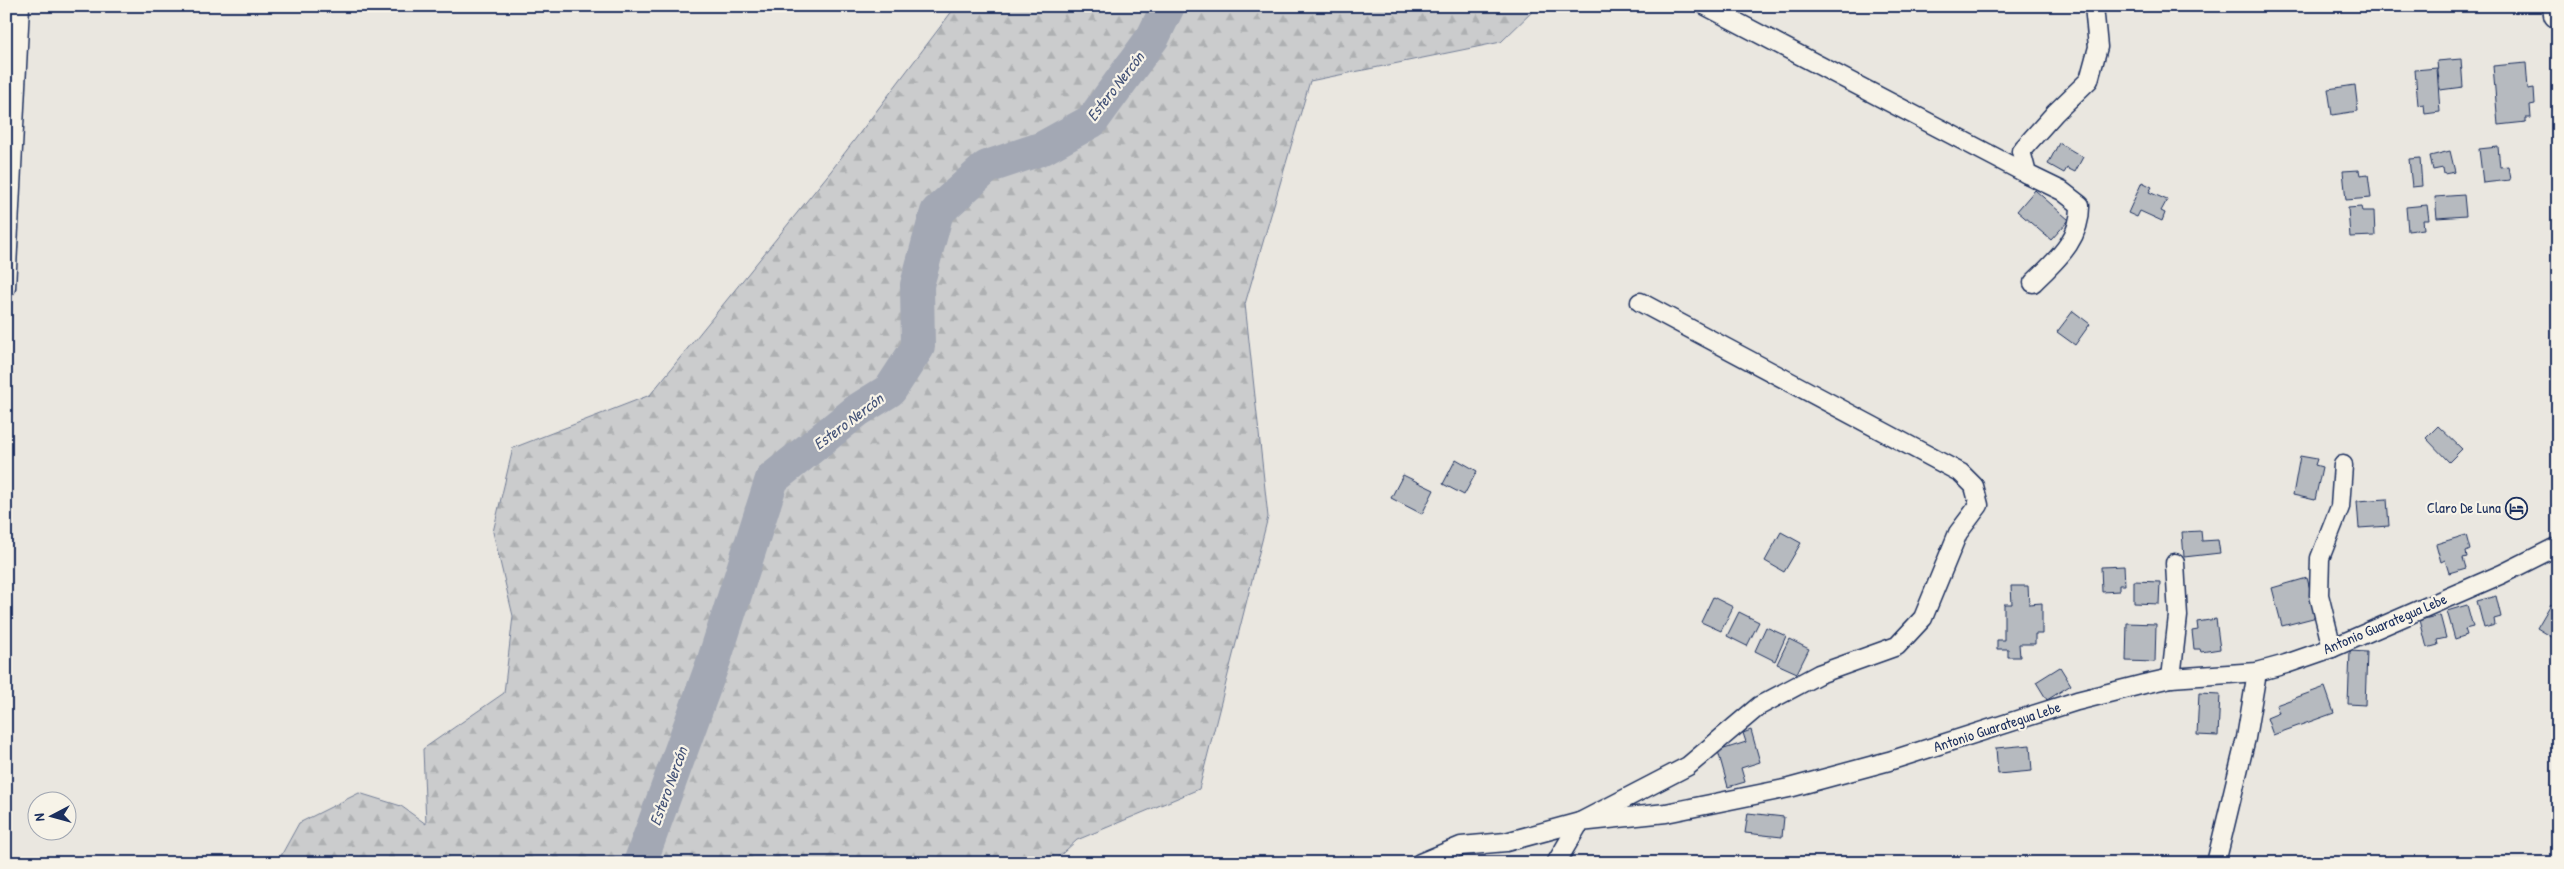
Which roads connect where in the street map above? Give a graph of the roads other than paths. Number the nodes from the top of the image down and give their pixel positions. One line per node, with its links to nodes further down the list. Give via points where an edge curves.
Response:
1 (20, 6): 6 (street)
2 (1706, 6): 7 (street)
3 (2094, 6): 7 (street, via 2098,47 2090,80 2021,151)
4 (2557, 6): 5 (highway)
5 (2558, 14)
6 (11, 76): 9 (street)
7 (2027, 174): 8 (street, via 2062,191 2080,205 2080,219 2070,245)
8 (2033, 283)
9 (6, 288)
10 (1640, 302): 17 (street, via 1961,473 1974,486 1979,505 1958,533 1923,618 1897,646 1819,674 1759,706 1688,766)
11 (2343, 465): 14 (street, via 2340,507 2320,558 2319,595)
12 (2558, 546): 14 (street, Antonio Guarategua Lebe)
13 (2175, 563): 16 (street, via 2178,616)
14 (2332, 648): 15 (street, Antonio Guarategua Lebe)
15 (2257, 672): 16 (street, Antonio Guarategua Lebe); 20 (street, via 2246,738)
16 (2171, 678): 17 (street, Antonio Guarategua Lebe, via 2077,701 1898,759 1789,788 1666,813)
17 (1580, 822): 18 (street, Antonio Guarategua Lebe, via 1506,842 1461,846); 19 (street)
18 (1420, 863)
19 (1556, 863)
20 (2216, 863)

